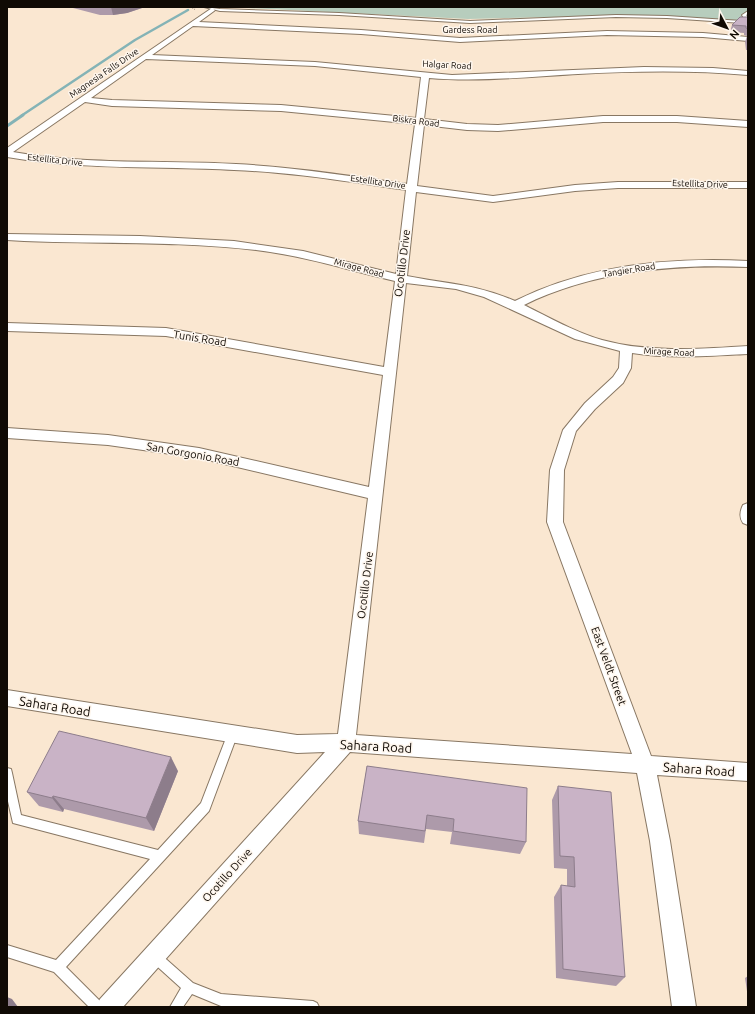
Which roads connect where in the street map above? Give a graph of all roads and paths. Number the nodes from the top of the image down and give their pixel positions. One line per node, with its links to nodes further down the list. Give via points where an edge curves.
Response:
1 (209, 9): 2 (lane, via 482,22 616,16 742,22 747,20 744,15); 3 (street, Magnesia Falls Drive)
2 (748, 12)
3 (192, 24): 4 (street, Gardess Road, via 361,32 460,40 607,33 703,35); 5 (street, Magnesia Falls Drive)
4 (748, 39)
5 (145, 57): 7 (street, Halgar Road, via 315,64); 8 (street, Magnesia Falls Drive)
6 (748, 73): 7 (street, Halgar Road, via 680,68 633,68 503,76)
7 (425, 75): 9 (street, Ocotillo Drive)
8 (84, 99): 9 (street, Biskra Road, via 112,103 281,108); 11 (street, Magnesia Falls Drive)
9 (419, 121): 10 (street, Biskra Road, via 498,128 603,119 677,119); 13 (street, Ocotillo Drive)
10 (748, 124)
11 (7, 153): 13 (street, Estellita Drive, via 37,160 79,164 163,164 244,168 326,175)
12 (748, 185): 13 (street, Estellita Drive, via 657,182 574,188 493,199)
13 (412, 187): 16 (street, Ocotillo Drive)
14 (7, 237): 16 (street, Mirage Road, via 140,239 229,244 297,253)
15 (748, 264): 17 (street, Tangier Road, via 658,266 586,277 534,294)
16 (400, 279): 17 (street, Mirage Road, via 474,290); 21 (street, Ocotillo Drive)
17 (516, 305): 19 (street, Mirage Road, via 580,336)
18 (7, 327): 21 (street, Tunis Road, via 166,332)
19 (626, 348): 20 (street, Mirage Road, via 669,354); 29 (street, East Veldt Street, via 625,368 618,380 590,406 570,430 557,470 555,522)
20 (748, 350)
21 (391, 372): 23 (street, Ocotillo Drive)
22 (7, 433): 23 (street, San Gorgonio Road, via 108,440 199,453)
23 (376, 494): 28 (street, Ocotillo Drive)
24 (748, 509): 25 (street)
25 (748, 519)
26 (7, 698): 27 (street, Sahara Road)
27 (233, 734): 28 (street, Sahara Road, via 297,744); 32 (lane, via 205,807)
28 (346, 743): 29 (street, Sahara Road); 34 (street, Ocotillo Drive)
29 (645, 764): 30 (street, Sahara Road); 41 (street, East Veldt Street, via 660,842)
30 (748, 772)
31 (7, 773): 32 (lane, via 17,819)
32 (161, 856): 35 (lane)
33 (7, 952): 35 (lane)
34 (154, 956): 36 (lane); 38 (street, Ocotillo Drive)
35 (58, 968): 37 (lane)
36 (189, 987): 39 (lane); 40 (lane, via 221,1000)
37 (98, 1007)
38 (108, 1007)
39 (176, 1007)
40 (313, 1007)
41 (684, 1007)

